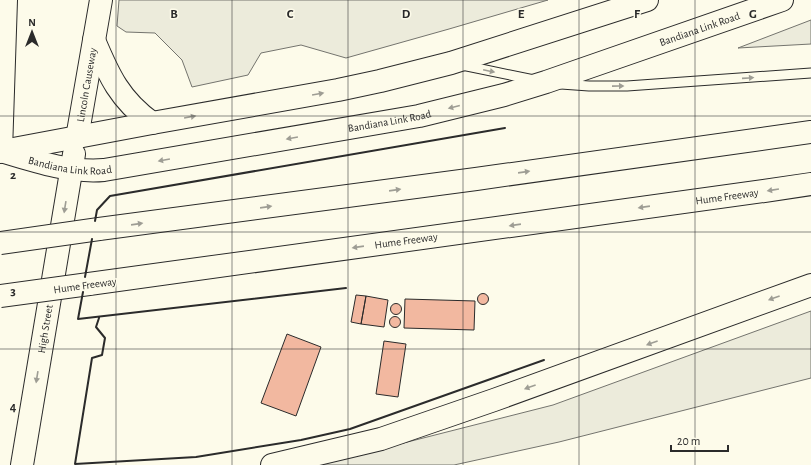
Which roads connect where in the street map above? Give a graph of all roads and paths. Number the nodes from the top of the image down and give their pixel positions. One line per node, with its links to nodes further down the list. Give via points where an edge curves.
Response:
1 (6, 0): 9 (main road)
2 (101, 0): 5 (main road, Lincoln Causeway)
3 (647, 0): 6 (main road, Bandiana Link Road)
4 (782, 0): 8 (main road, Bandiana Link Road)
5 (95, 36): 10 (main road, via 106,67 121,93 132,107); 12 (main road, Lincoln Causeway)
6 (451, 63): 8 (lane, one-way to 8); 10 (main road, Bandiana Link Road, one-way to 6, via 338,90)
7 (811, 73): 8 (lane, one-way to 7, via 627,86)
8 (546, 82): 14 (main road, Bandiana Link Road, one-way to 14, via 452,108 377,123 104,170)
9 (1, 92): 13 (main road)
10 (152, 123): 12 (main road, Bandiana Link Road)
11 (811, 132): 16 (main road, one-way to 11, bridge)
12 (77, 138): 13 (main road, Bandiana Link Road); 14 (main road, Lincoln Causeway)
13 (0, 155): 14 (main road, Bandiana Link Road)
14 (71, 169): 19 (main road, High Street, one-way to 19)
15 (811, 184): 18 (main road, Hume Freeway, one-way to 18, bridge)
16 (0, 243)
17 (811, 285): 20 (main road, one-way to 20, via 381,439)
18 (0, 296)
19 (22, 465)
20 (272, 465)

